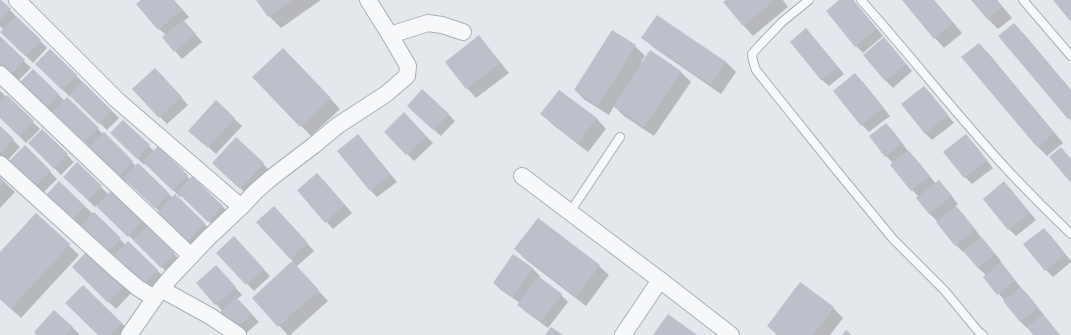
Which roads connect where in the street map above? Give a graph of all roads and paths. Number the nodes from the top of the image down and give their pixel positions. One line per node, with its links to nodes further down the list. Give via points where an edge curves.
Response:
1 (17, 0): 13 (street, via 117,100)
2 (368, 0): 7 (street)
3 (809, 0): 23 (lane, via 782,22 752,54 756,70 893,239 945,290)
4 (861, 0): 15 (lane, via 1014,177)
5 (1023, 0): 8 (lane)
6 (463, 32): 7 (street, via 428,23)
7 (390, 35): 13 (street, via 408,66 407,76 271,178)
8 (1071, 56)
9 (0, 74): 16 (street)
10 (620, 137): 14 (lane)
11 (0, 164): 18 (street, via 138,288)
12 (522, 176): 14 (street)
13 (241, 207): 16 (street)
14 (570, 212): 17 (street)
15 (1071, 234)
16 (191, 256): 18 (street, via 170,276)
17 (660, 280): 21 (street); 22 (street)
18 (158, 293): 19 (street); 20 (street, via 210,316)
19 (129, 335)
20 (238, 335)
21 (623, 335)
22 (731, 335)
23 (984, 335)

